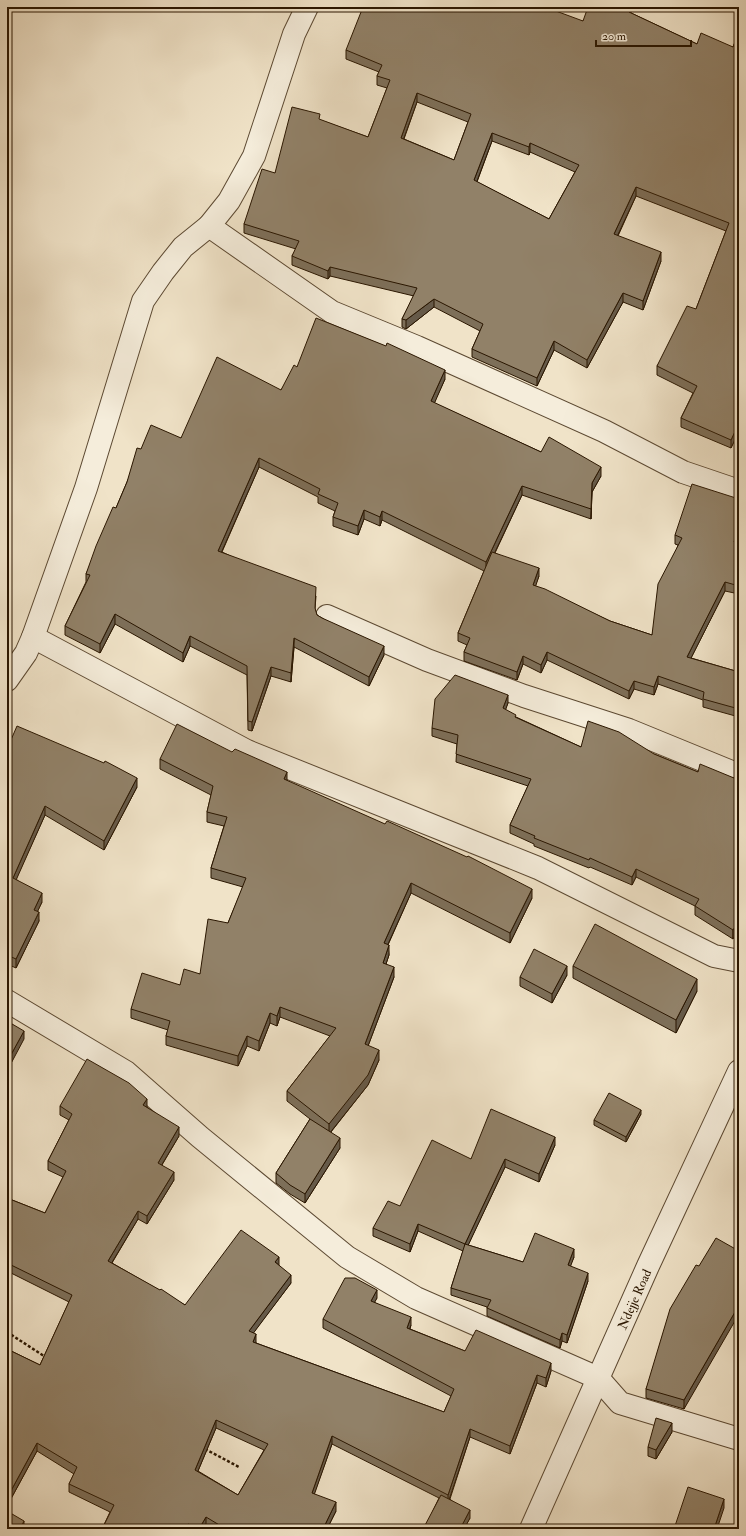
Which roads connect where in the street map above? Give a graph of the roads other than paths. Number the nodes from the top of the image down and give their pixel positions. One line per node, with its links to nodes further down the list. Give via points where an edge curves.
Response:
1 (307, 7): 2 (street, via 294,34 254,156 229,201)
2 (208, 226): 3 (street, via 332,312 417,347 604,431 683,472); 5 (street, via 183,247 143,301 86,488)
3 (739, 490)
4 (328, 616): 7 (street, via 427,660 524,696 629,730)
5 (33, 637): 6 (street, via 26,653); 8 (street, via 247,751 538,868 714,956)
6 (7, 680)
7 (739, 775)
8 (739, 961)
9 (7, 1001): 11 (street, via 126,1072 200,1137 347,1257 416,1298)
10 (739, 1071): 11 (street, Ndejje Road)
11 (598, 1378): 12 (street, via 620,1403); 13 (street, Ndejje Road)
12 (739, 1439)
13 (532, 1529)

